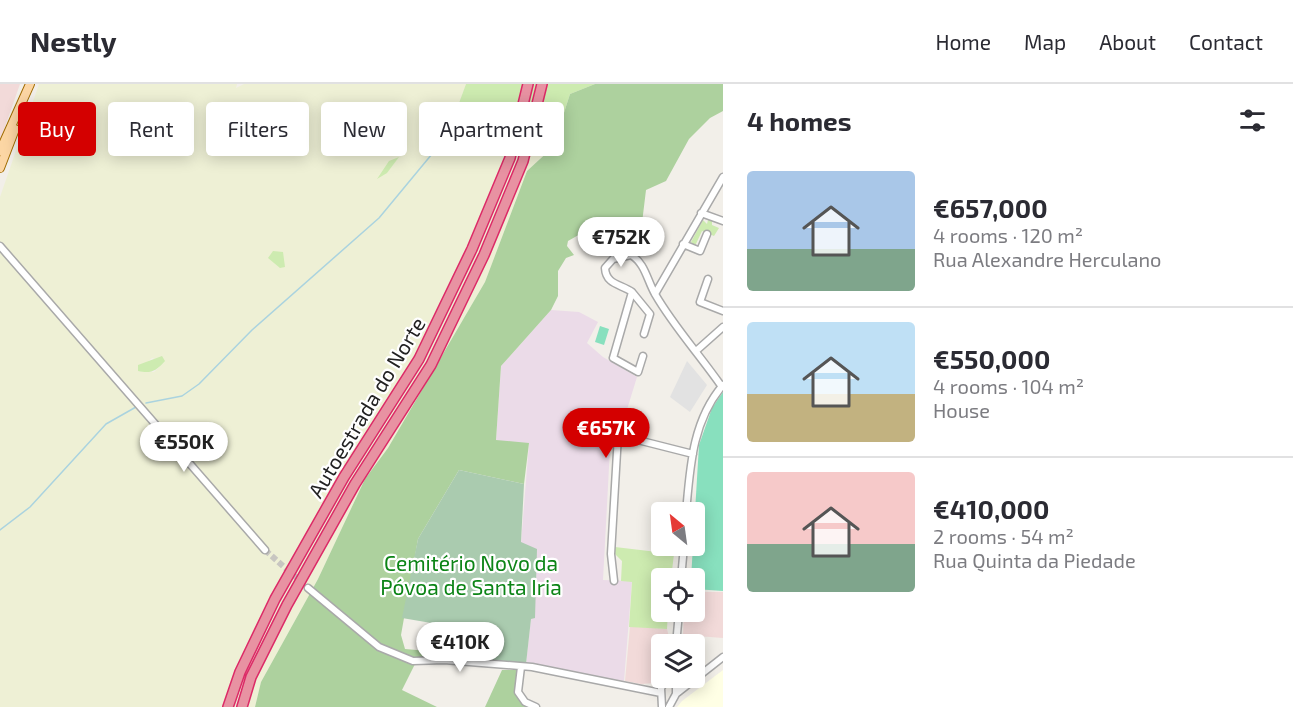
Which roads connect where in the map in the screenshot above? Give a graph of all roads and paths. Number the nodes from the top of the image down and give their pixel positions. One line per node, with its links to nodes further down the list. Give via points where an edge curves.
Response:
1 (30, 84): 4 (main road)
2 (528, 84): 37 (highway, Autoestrada do Norte, via 510,158 420,359 344,477 275,598)
3 (542, 84): 38 (highway, Autoestrada do Norte, via 523,161 484,255 431,365 355,484 287,604 251,677)
4 (24, 99): 5 (main road); 6 (main road)
5 (0, 151)
6 (0, 168)
7 (723, 177): 8 (street)
8 (701, 213): 9 (street); 11 (street)
9 (723, 221)
10 (707, 234): 11 (street, via 700,251)
11 (683, 244): 15 (street)
12 (0, 246): 24 (street)
13 (708, 279): 16 (street, via 700,302)
14 (632, 292): 15 (street, via 606,276 605,268 613,259 631,255 640,260); 18 (street, via 650,314); 20 (street, via 613,358 638,372)
15 (655, 294): 19 (street)
16 (723, 311)
17 (723, 327): 19 (street)
18 (644, 334)
19 (696, 351): 21 (street)
20 (643, 356)
21 (722, 386): 22 (street, via 705,413)
22 (693, 454): 23 (street); 25 (street, via 618,435 611,554)
23 (687, 502)
24 (265, 550)
25 (614, 581)
26 (308, 588): 28 (street, via 392,655 413,661)
27 (723, 657): 29 (street)
28 (521, 667): 34 (street); 39 (street, via 518,692 525,702)
29 (705, 670)
30 (651, 687): 34 (street)
31 (664, 688): 35 (street)
32 (676, 688): 36 (street)
33 (683, 688): 36 (street)
34 (646, 689): 35 (street)
35 (662, 694): 36 (street, via 667,698); 40 (street)
36 (675, 695): 41 (street)
37 (228, 707)
38 (242, 707)
39 (536, 707)
40 (662, 707)
41 (669, 707)

